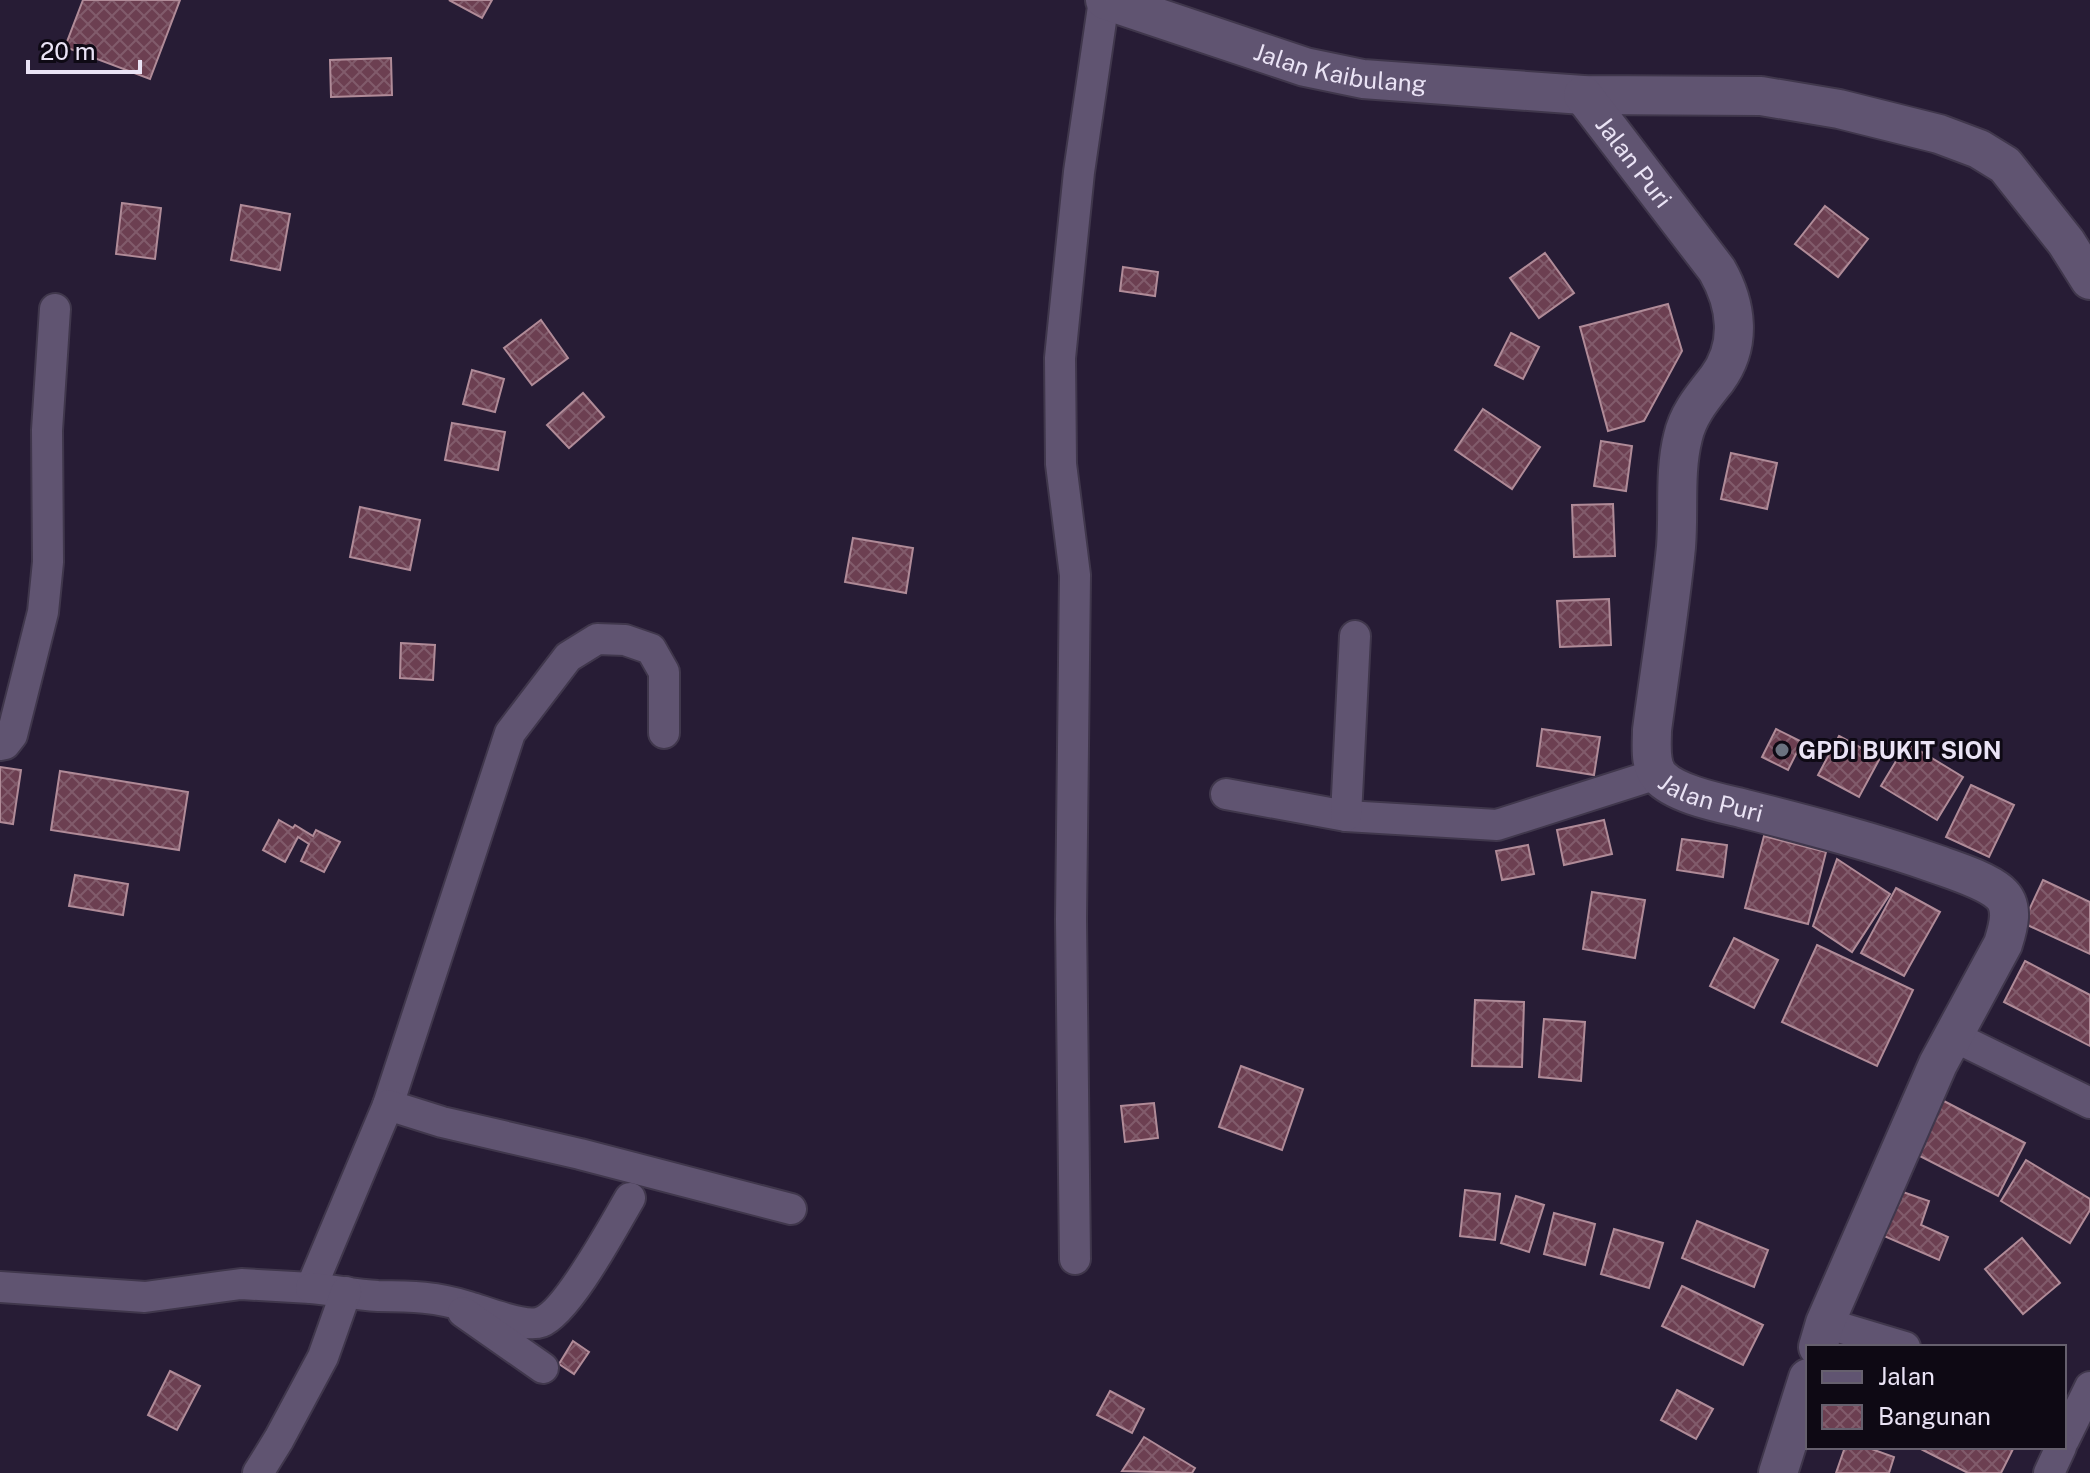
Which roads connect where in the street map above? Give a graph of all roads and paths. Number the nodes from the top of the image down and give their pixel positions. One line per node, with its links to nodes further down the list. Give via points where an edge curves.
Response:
1 (1104, 0): 2 (street, Jalan Kaibulang, via 1305,67 1348,76); 16 (street, via 1060,358 1061,464 1075,575)
2 (1583, 95): 3 (street, Jalan Kaibulang, via 1761,96 1839,109 1952,139 2005,165); 8 (street, Jalan Puri, via 1717,270 1734,312 1735,340 1683,437 1676,545 1652,730)
3 (2090, 280)
4 (55, 309): 7 (street, via 43,612 12,735)
5 (1355, 636): 10 (street)
6 (664, 733): 13 (street, via 664,672 651,649 625,640 597,639 568,657 510,733)
7 (0, 745)
8 (1657, 774): 10 (street, via 1497,825); 11 (street, Jalan Puri, via 1668,784 1709,800 1874,842 2001,893 2010,923 2003,944)
9 (1226, 794): 10 (street)
10 (1346, 816)
11 (1953, 1036): 12 (street); 21 (street, Jalan Puri)
12 (2090, 1103)
13 (388, 1105): 15 (street); 18 (street)
14 (630, 1198): 20 (street, via 573,1290 541,1322 526,1323)
15 (791, 1209)
16 (1075, 1259)
17 (0, 1287): 18 (street, via 145,1297 241,1284)
18 (311, 1288): 19 (street)
19 (346, 1292): 20 (street); 28 (street, via 323,1357)
20 (445, 1300): 23 (street)
21 (1822, 1335): 22 (street)
22 (1891, 1345)
23 (543, 1368)
24 (1806, 1384): 29 (street)
25 (2090, 1387): 26 (street)
26 (2066, 1433)
27 (2059, 1449): 30 (street)
28 (258, 1473)
29 (1778, 1473)
30 (2049, 1473)

